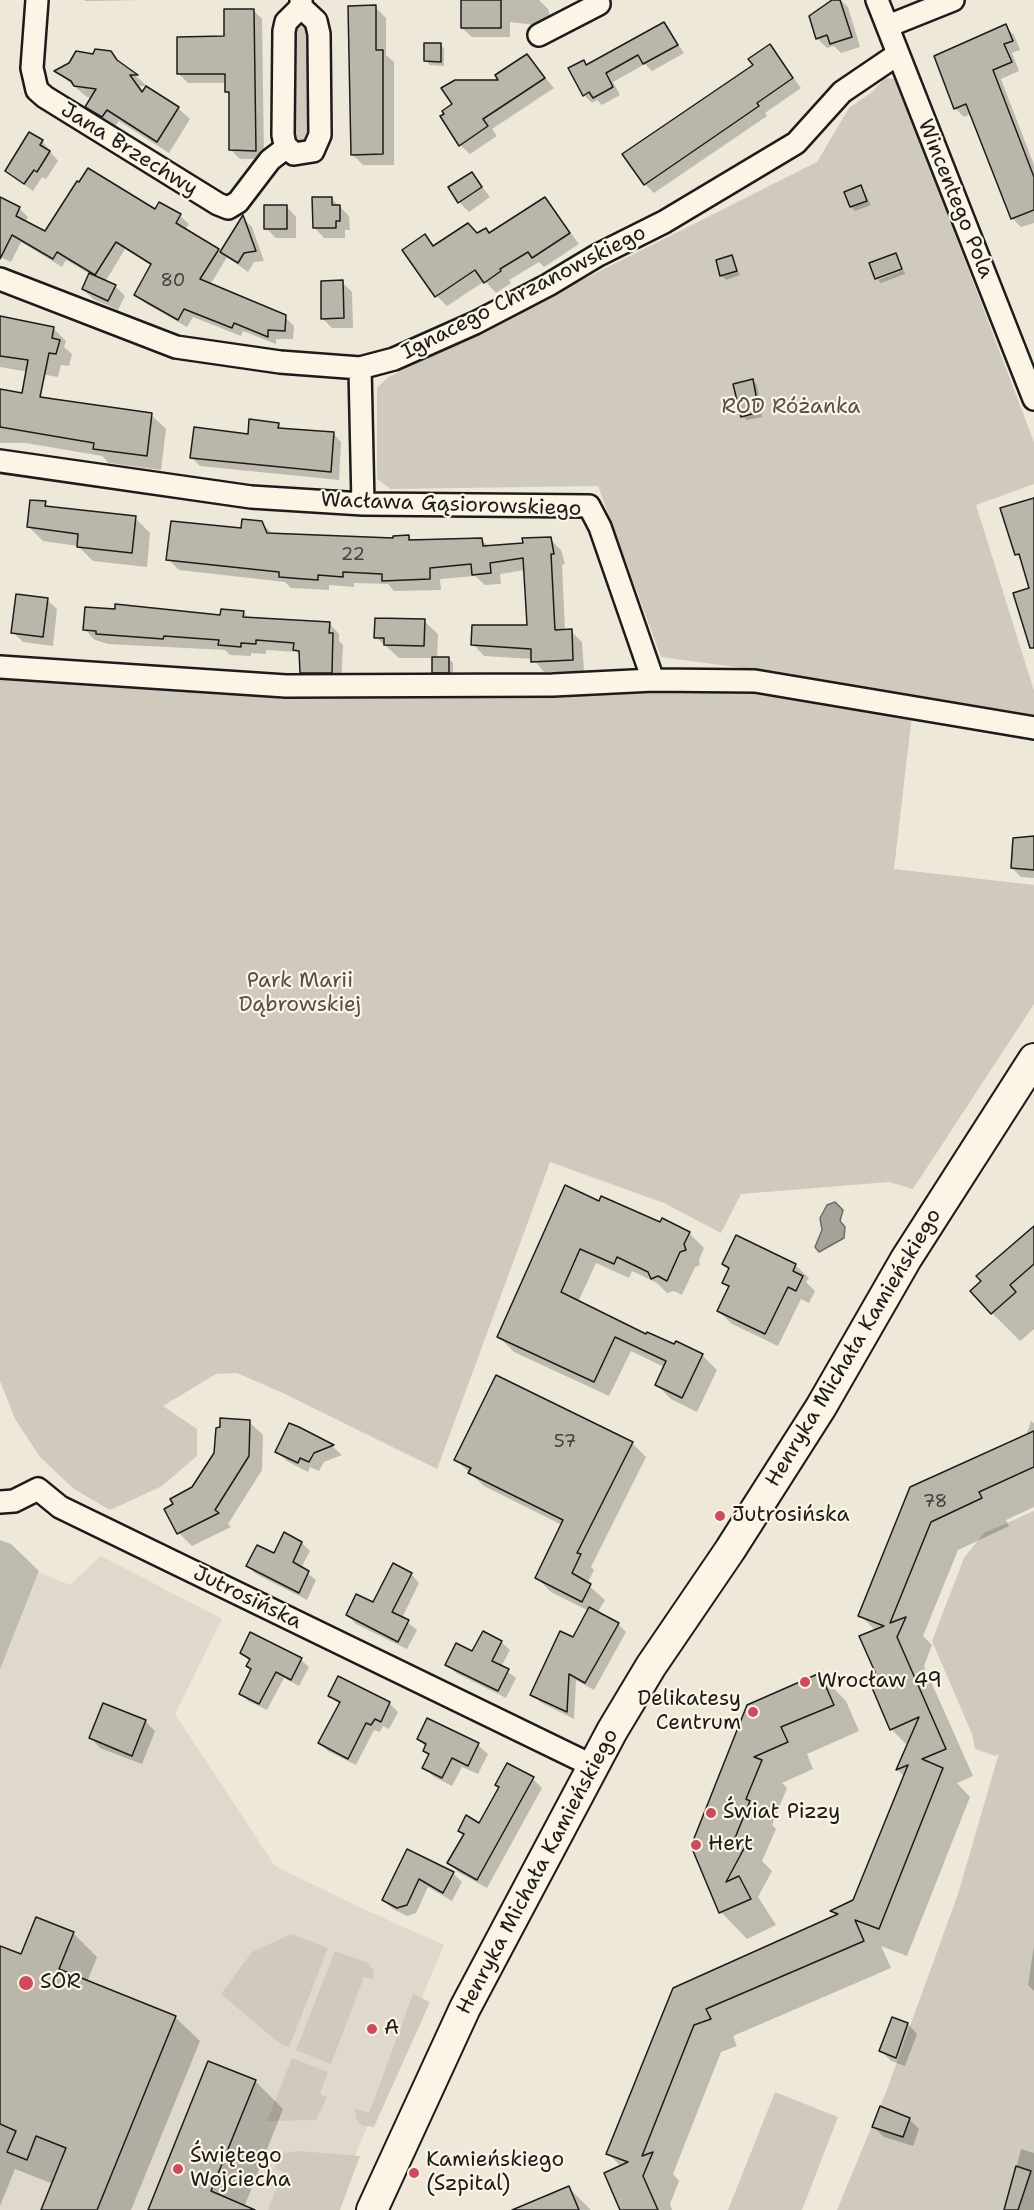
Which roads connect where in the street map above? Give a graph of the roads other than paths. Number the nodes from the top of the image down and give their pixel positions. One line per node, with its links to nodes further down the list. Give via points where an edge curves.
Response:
1 (36, 0): 9 (street, Jana Brzechwy, via 32,68 37,90 218,204 228,208 238,202 270,160)
2 (598, 0): 7 (street, via 598,4)
3 (877, 0): 6 (street, Wincentego Pola)
4 (953, 0): 6 (street)
5 (301, 3): 9 (street, via 284,31 283,135); 9 (street, via 316,21 319,34 320,135 313,152 294,154)
6 (888, 26): 8 (street, Wincentego Pola)
7 (539, 35)
8 (898, 54): 11 (street, Ignacego Chrzanowskiego, via 842,92 796,142 664,222 475,323 394,359); 12 (street, Wincentego Pola)
9 (287, 147)
10 (0, 279): 11 (street, Ignacego Chrzanowskiego, via 176,347 280,362)
11 (360, 368): 14 (street)
12 (1034, 399)
13 (0, 461): 14 (street, Wacława Gąsiorowskiego, via 251,497)
14 (363, 504): 16 (street, Wacława Gąsiorowskiego, via 589,506 600,527)
15 (0, 667): 16 (street, via 286,686 553,685)
16 (653, 680): 17 (street, via 755,681)
17 (1034, 728)
18 (1034, 1059): 20 (street, Henryka Michała Kamieńskiego, via 906,1259 820,1407 730,1550 651,1666)
19 (0, 1502): 20 (street, Jutrosińska, via 14,1501 38,1489 60,1507)
20 (593, 1766): 21 (street, Henryka Michała Kamieńskiego, via 465,2008)
21 (372, 2210)

